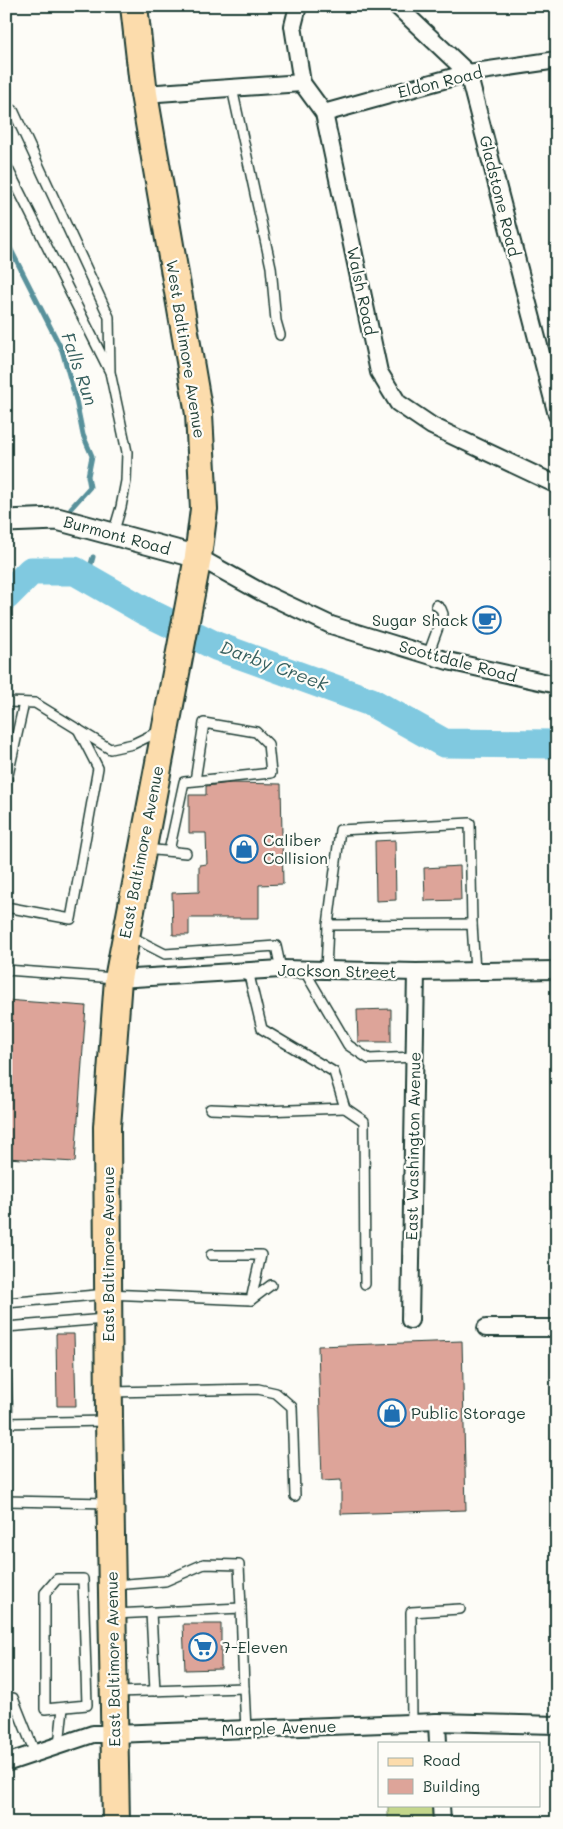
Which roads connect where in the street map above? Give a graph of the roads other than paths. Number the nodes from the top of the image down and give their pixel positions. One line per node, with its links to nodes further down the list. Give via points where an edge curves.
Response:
1 (134, 6): 8 (main road, West Baltimore Avenue)
2 (298, 6): 6 (street, Walsh Road, via 293,26)
3 (397, 6): 5 (street)
4 (557, 60): 5 (street, Eldon Road)
5 (468, 73): 10 (street, Eldon Road); 14 (street, Gladstone Road)
6 (302, 83): 7 (street); 10 (street, Walsh Road)
7 (232, 88): 8 (street); 12 (lane, via 271,267)
8 (144, 94): 18 (main road, West Baltimore Avenue, via 199,414 204,509)
9 (6, 113): 13 (lane, via 13,110 109,318)
10 (324, 113): 15 (street, Walsh Road, via 379,372 398,403 432,426)
11 (6, 165): 13 (lane)
12 (280, 335)
13 (110, 372): 17 (lane, via 127,452 126,481)
14 (557, 414)
15 (557, 485)
16 (7, 520): 17 (street, Burmont Road, via 57,519)
17 (113, 534): 18 (street, Burmont Road)
18 (195, 568): 20 (street, Scottdale Road, via 260,592 330,625); 22 (main road, West Baltimore Avenue)
19 (436, 605): 20 (lane, via 443,614)
20 (428, 655): 21 (street, Scottdale Road)
21 (557, 685)
22 (172, 691): 25 (main road, East Baltimore Avenue)
23 (6, 702): 24 (lane)
24 (24, 703): 26 (lane, via 35,703); 28 (lane)
25 (164, 728): 26 (lane, via 133,744 110,749); 29 (main road, East Baltimore Avenue)
26 (78, 729): 32 (lane, via 98,768 70,918)
27 (195, 781): 27 (lane, via 271,773 268,744 256,732 204,723); 30 (lane, via 184,782)
28 (6, 784)
29 (142, 848): 30 (lane); 35 (main road, East Baltimore Avenue)
30 (169, 851): 31 (lane)
31 (186, 853)
32 (6, 907)
33 (472, 924): 34 (lane); 34 (lane, via 470,822 340,830); 42 (lane)
34 (328, 925): 39 (lane)
35 (126, 934): 36 (lane, via 165,954 276,946); 44 (main road, East Baltimore Avenue)
36 (281, 969): 38 (street, Jackson Street); 41 (street, Jackson Street)
37 (6, 970): 44 (lane)
38 (304, 970): 39 (street, Jackson Street); 45 (lane, via 348,1045 370,1059)
39 (326, 970): 43 (street, Jackson Street)
40 (557, 970): 42 (street, Jackson Street)
41 (248, 971): 44 (street, Jackson Street); 46 (lane, via 262,1029 334,1072)
42 (475, 971): 43 (street, Jackson Street)
43 (416, 972): 45 (street, East Washington Avenue)
44 (118, 979): 53 (main road, East Baltimore Avenue, via 107,1127)
45 (415, 1057): 54 (street, East Washington Avenue)
46 (345, 1108): 47 (lane); 49 (lane, via 364,1121)
47 (210, 1109)
48 (211, 1255): 51 (lane, via 261,1255)
49 (365, 1284)
50 (272, 1285): 51 (lane)
51 (251, 1300): 53 (lane)
52 (6, 1303): 53 (lane)
53 (108, 1307): 55 (lane); 59 (main road, East Baltimore Avenue)
54 (410, 1320)
55 (6, 1327)
56 (486, 1328): 57 (street)
57 (557, 1328)
58 (6, 1376): 61 (lane)
59 (108, 1392): 60 (main road, East Baltimore Avenue); 62 (lane, via 258,1389 276,1393 292,1407)
60 (109, 1421): 61 (lane); 64 (main road, East Baltimore Avenue)
61 (7, 1423)
62 (295, 1496)
63 (6, 1501): 64 (lane)
64 (110, 1503): 65 (main road, East Baltimore Avenue)
65 (112, 1585): 66 (lane, via 164,1581 204,1564 239,1565); 69 (main road, East Baltimore Avenue)
66 (241, 1608): 68 (lane); 70 (lane)
67 (460, 1609): 76 (lane, via 411,1612)
68 (152, 1612): 69 (lane); 71 (lane)
69 (112, 1614): 72 (main road, East Baltimore Avenue)
70 (244, 1688): 71 (lane); 78 (lane)
71 (155, 1691): 72 (lane)
72 (114, 1692): 79 (main road, East Baltimore Avenue)
73 (6, 1698): 82 (lane, via 14,1698)
74 (62, 1708): 74 (lane, via 87,1705 83,1578 57,1579 45,1593 45,1709); 81 (lane)
75 (437, 1722): 76 (street, Marple Avenue); 77 (street, Marple Avenue); 80 (street)
76 (412, 1724): 78 (street, Marple Avenue)
77 (557, 1724)
78 (246, 1730): 79 (street, Marple Avenue)
79 (114, 1734): 81 (street, Marple Avenue, via 93,1734); 85 (main road, East Baltimore Avenue)
80 (438, 1742)
81 (59, 1745): 82 (street, Marple Avenue)
82 (35, 1753): 83 (street, Marple Avenue)
83 (6, 1763)
84 (441, 1806): 86 (street)
85 (116, 1823)
86 (442, 1823)

